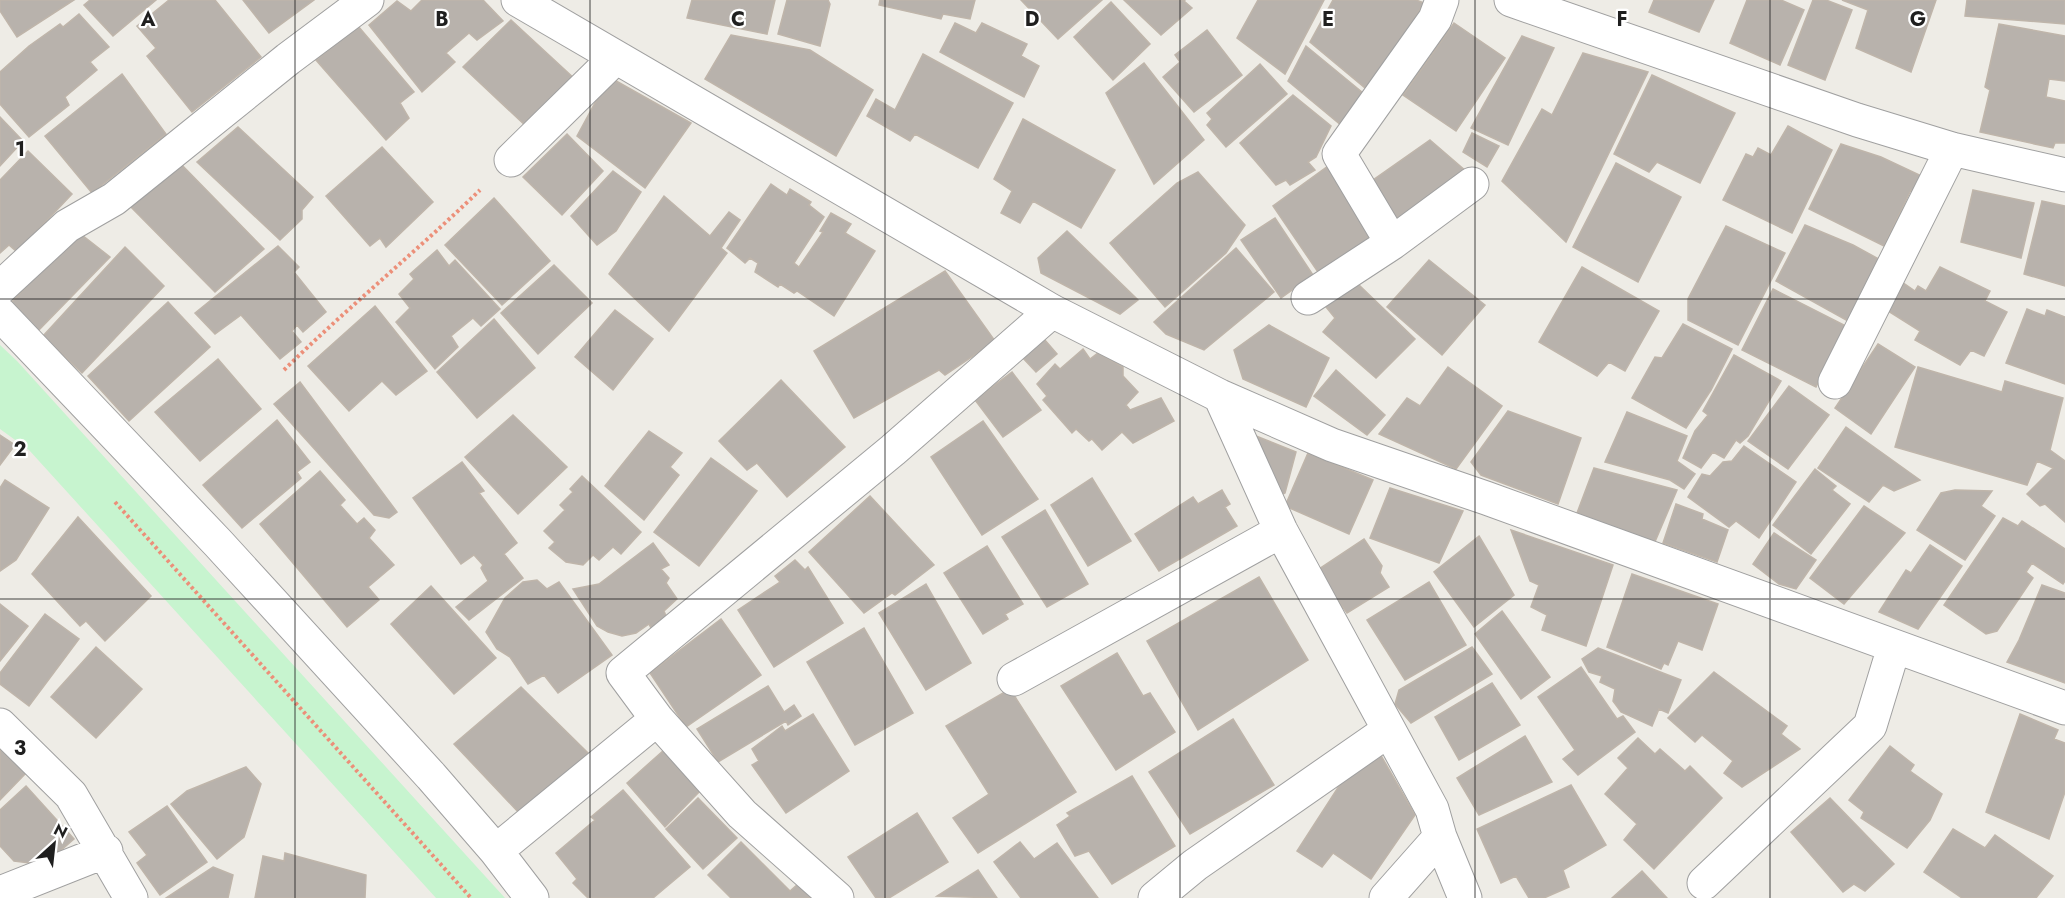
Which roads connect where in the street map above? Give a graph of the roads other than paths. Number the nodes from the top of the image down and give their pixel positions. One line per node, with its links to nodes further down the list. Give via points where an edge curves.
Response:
1 (367, 0): 11 (street, via 114,200 67,226)
2 (518, 0): 5 (street)
3 (1442, 0): 10 (street, via 1435,19 1339,154)
4 (1511, 0): 6 (street)
5 (615, 58): 7 (street); 13 (street)
6 (1952, 149): 8 (street); 15 (street)
7 (511, 160)
8 (2065, 175)
9 (1472, 184): 10 (street)
10 (1392, 243): 12 (street)
11 (0, 288)
12 (1308, 298)
13 (1052, 312): 16 (street); 21 (street, via 893,450 623,673)
14 (0, 314): 26 (street, via 218,543)
15 (1835, 382)
16 (1220, 396): 17 (street); 18 (street, via 1332,445)
17 (1281, 531): 19 (street); 23 (street)
18 (1894, 647): 20 (street); 27 (street, via 1870,726)
19 (1014, 679)
20 (2065, 708)
21 (657, 719): 26 (street); 31 (street, via 742,814)
22 (0, 725): 25 (street, via 71,795)
23 (1389, 729): 24 (street, via 1432,809); 32 (street, via 1195,865)
24 (1440, 837): 33 (street); 34 (street)
25 (106, 851): 28 (street); 29 (street)
26 (496, 851): 30 (street)
27 (1704, 884)
28 (0, 893)
29 (131, 898)
30 (532, 898)
31 (837, 898)
32 (1155, 898)
33 (1386, 898)
34 (1465, 898)

